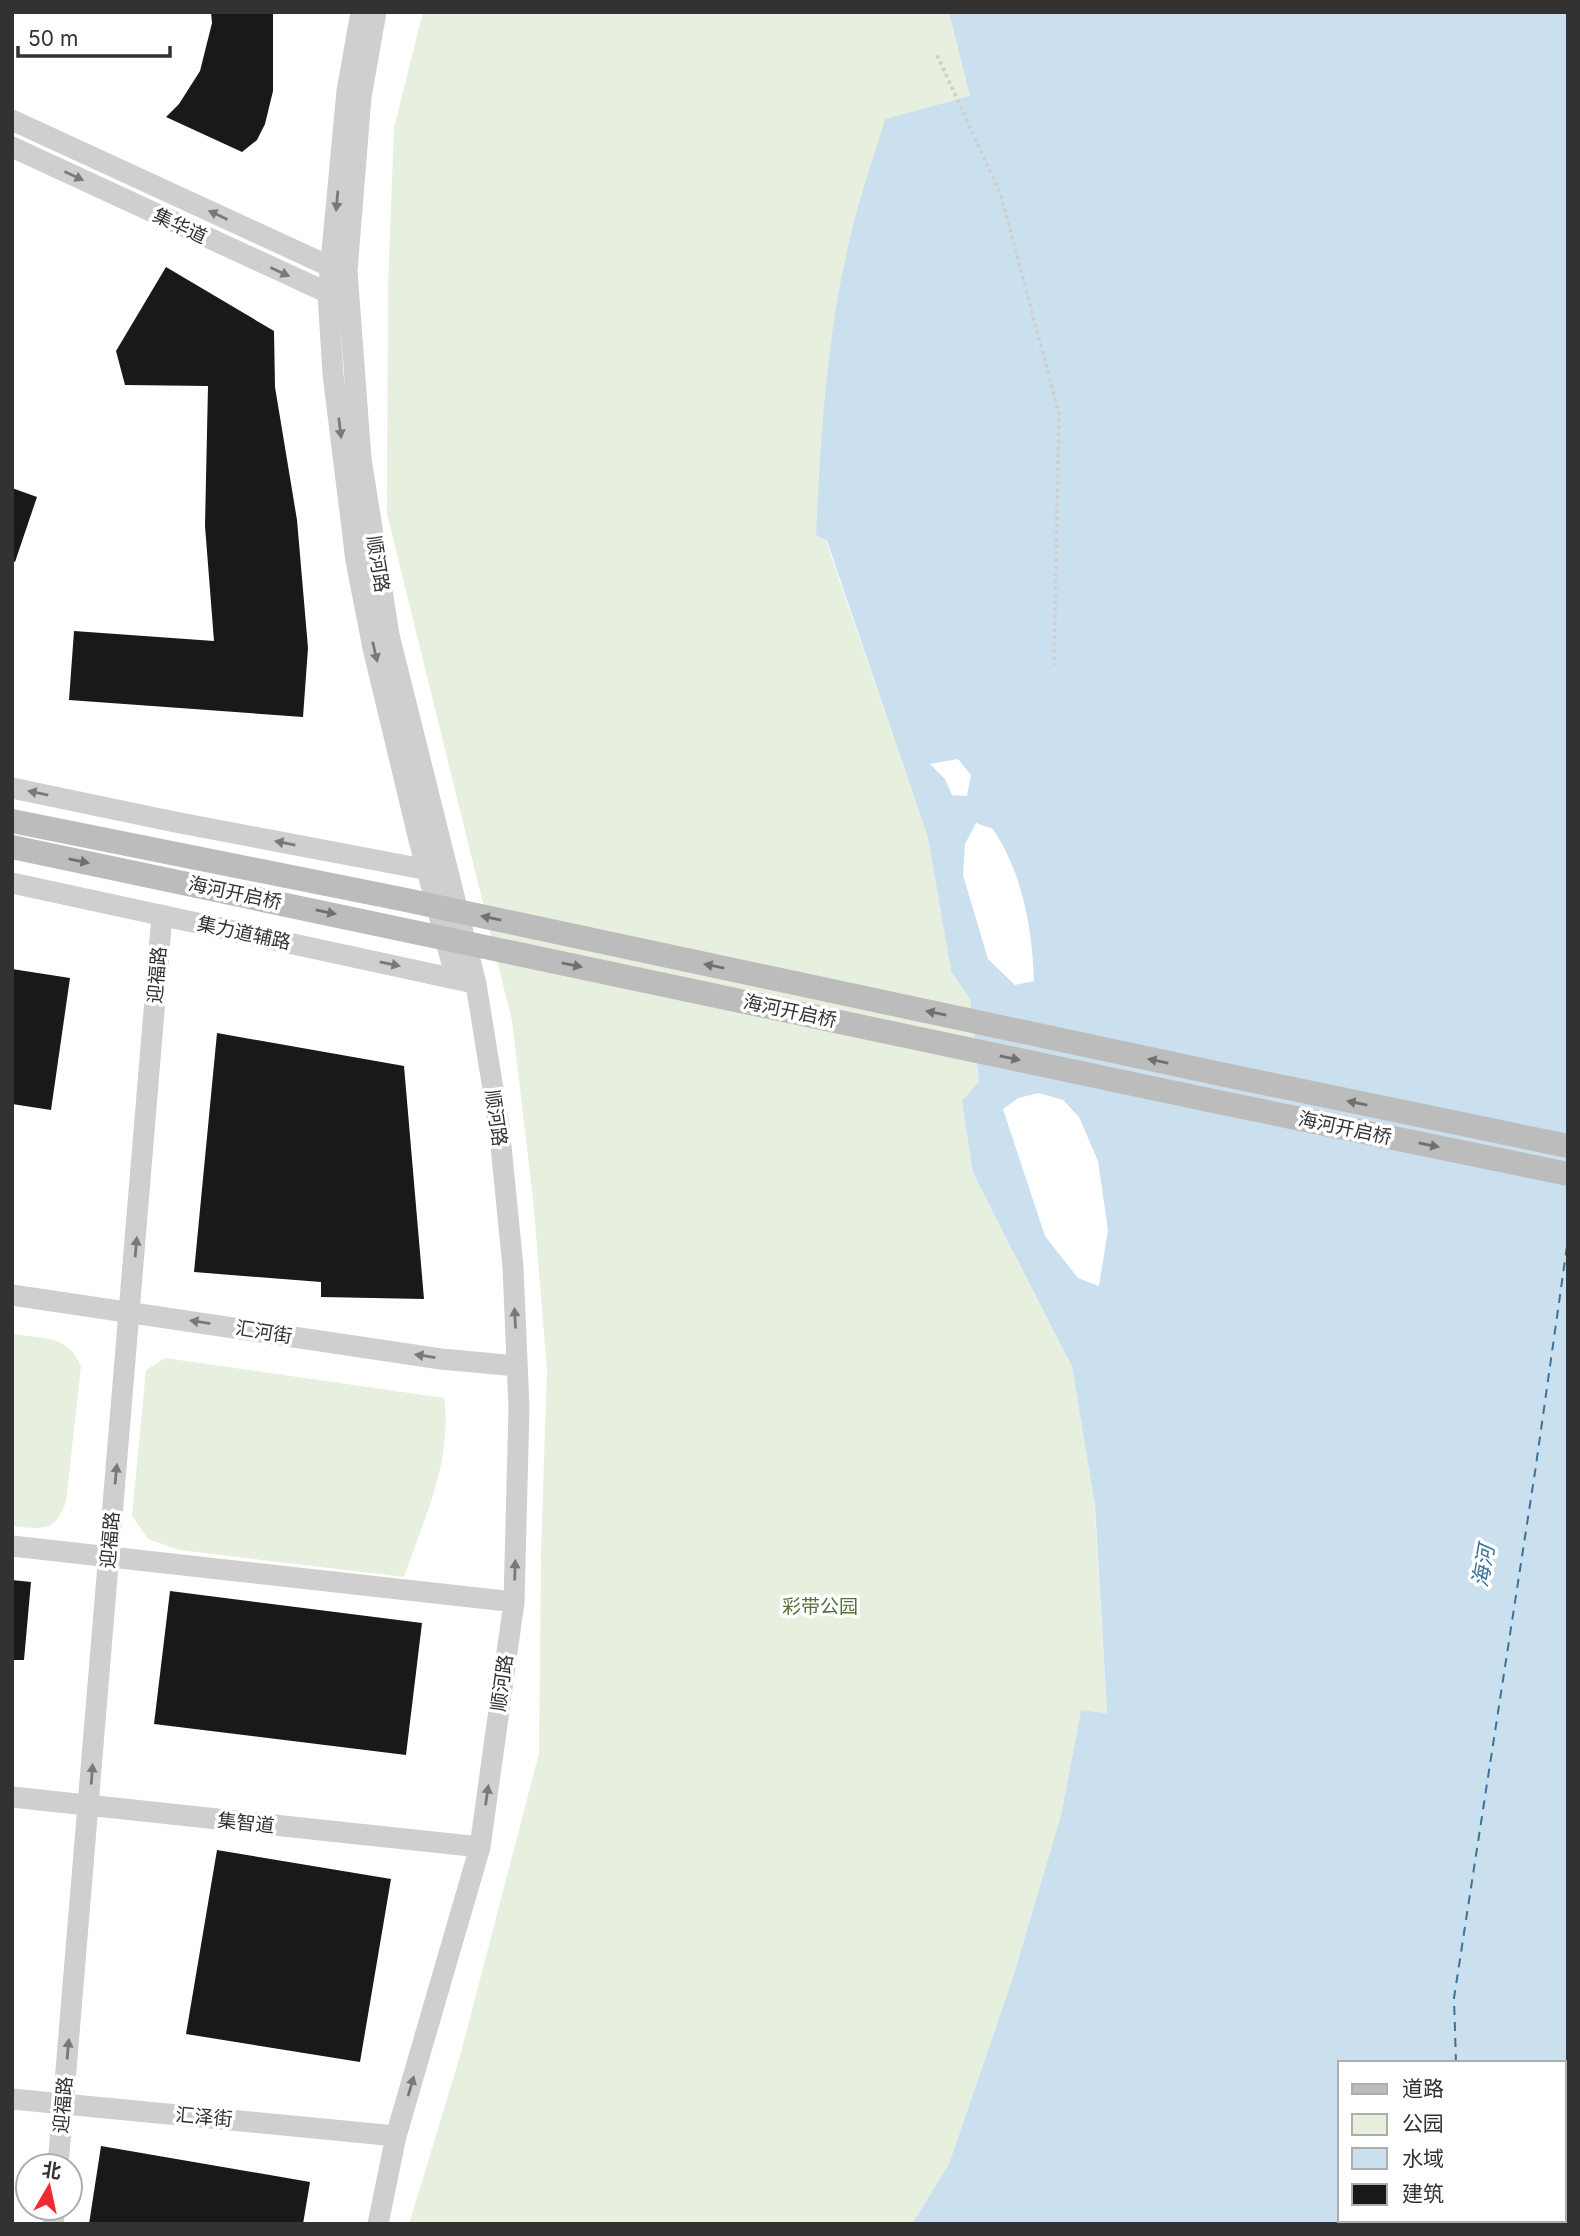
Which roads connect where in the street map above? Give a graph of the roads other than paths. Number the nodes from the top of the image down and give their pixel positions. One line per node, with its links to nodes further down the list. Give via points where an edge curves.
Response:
1 (361, 12): 5 (street, 顺河路, one-way to 5, via 346,91)
2 (376, 12): 5 (street, 顺河路)
3 (12, 120): 5 (street, 集华道, one-way to 3)
4 (12, 147): 6 (street, 集华道, one-way to 6)
5 (339, 269): 6 (street, 顺河路); 7 (street, 顺河路)
6 (328, 295): 7 (street, 集华道); 11 (street, 顺河路, one-way to 11, via 356,561 373,648)
7 (349, 302): 11 (street, 顺河路, via 361,459)
8 (12, 788): 11 (street, one-way to 8)
9 (12, 821): 15 (main road, 海河开启桥, one-way to 9, bridge)
10 (12, 847): 16 (main road, 海河开启桥, one-way to 16, bridge)
11 (437, 872): 14 (street, 顺河路)
12 (12, 883): 13 (street, 集力道辅路)
13 (162, 915): 14 (street, 集力道辅路, one-way to 14); 18 (street, 迎福路, one-way to 13)
14 (466, 982): 19 (street, 顺河路, one-way to 14, via 499,1125)
15 (1568, 1146)
16 (1568, 1174)
17 (12, 1296): 18 (street, 汇河街)
18 (131, 1312): 19 (street, 汇河街, one-way to 18, via 440,1359); 21 (street, 迎福路, one-way to 18)
19 (517, 1366): 22 (street, 顺河路, one-way to 19)
20 (12, 1546): 21 (street)
21 (108, 1557): 22 (street); 24 (street, 迎福路, one-way to 21)
22 (514, 1602): 25 (street, 顺河路, one-way to 22)
23 (12, 1797): 24 (street, 集智道)
24 (89, 1806): 25 (street, 集智道); 27 (street, 迎福路, one-way to 24)
25 (480, 1847): 28 (street, 顺河路, one-way to 25)
26 (12, 2099): 27 (street, 汇泽街)
27 (63, 2104): 28 (street, 汇泽街); 29 (street, 迎福路)
28 (396, 2136): 30 (street, 顺河路)
29 (59, 2152)
30 (379, 2224)

